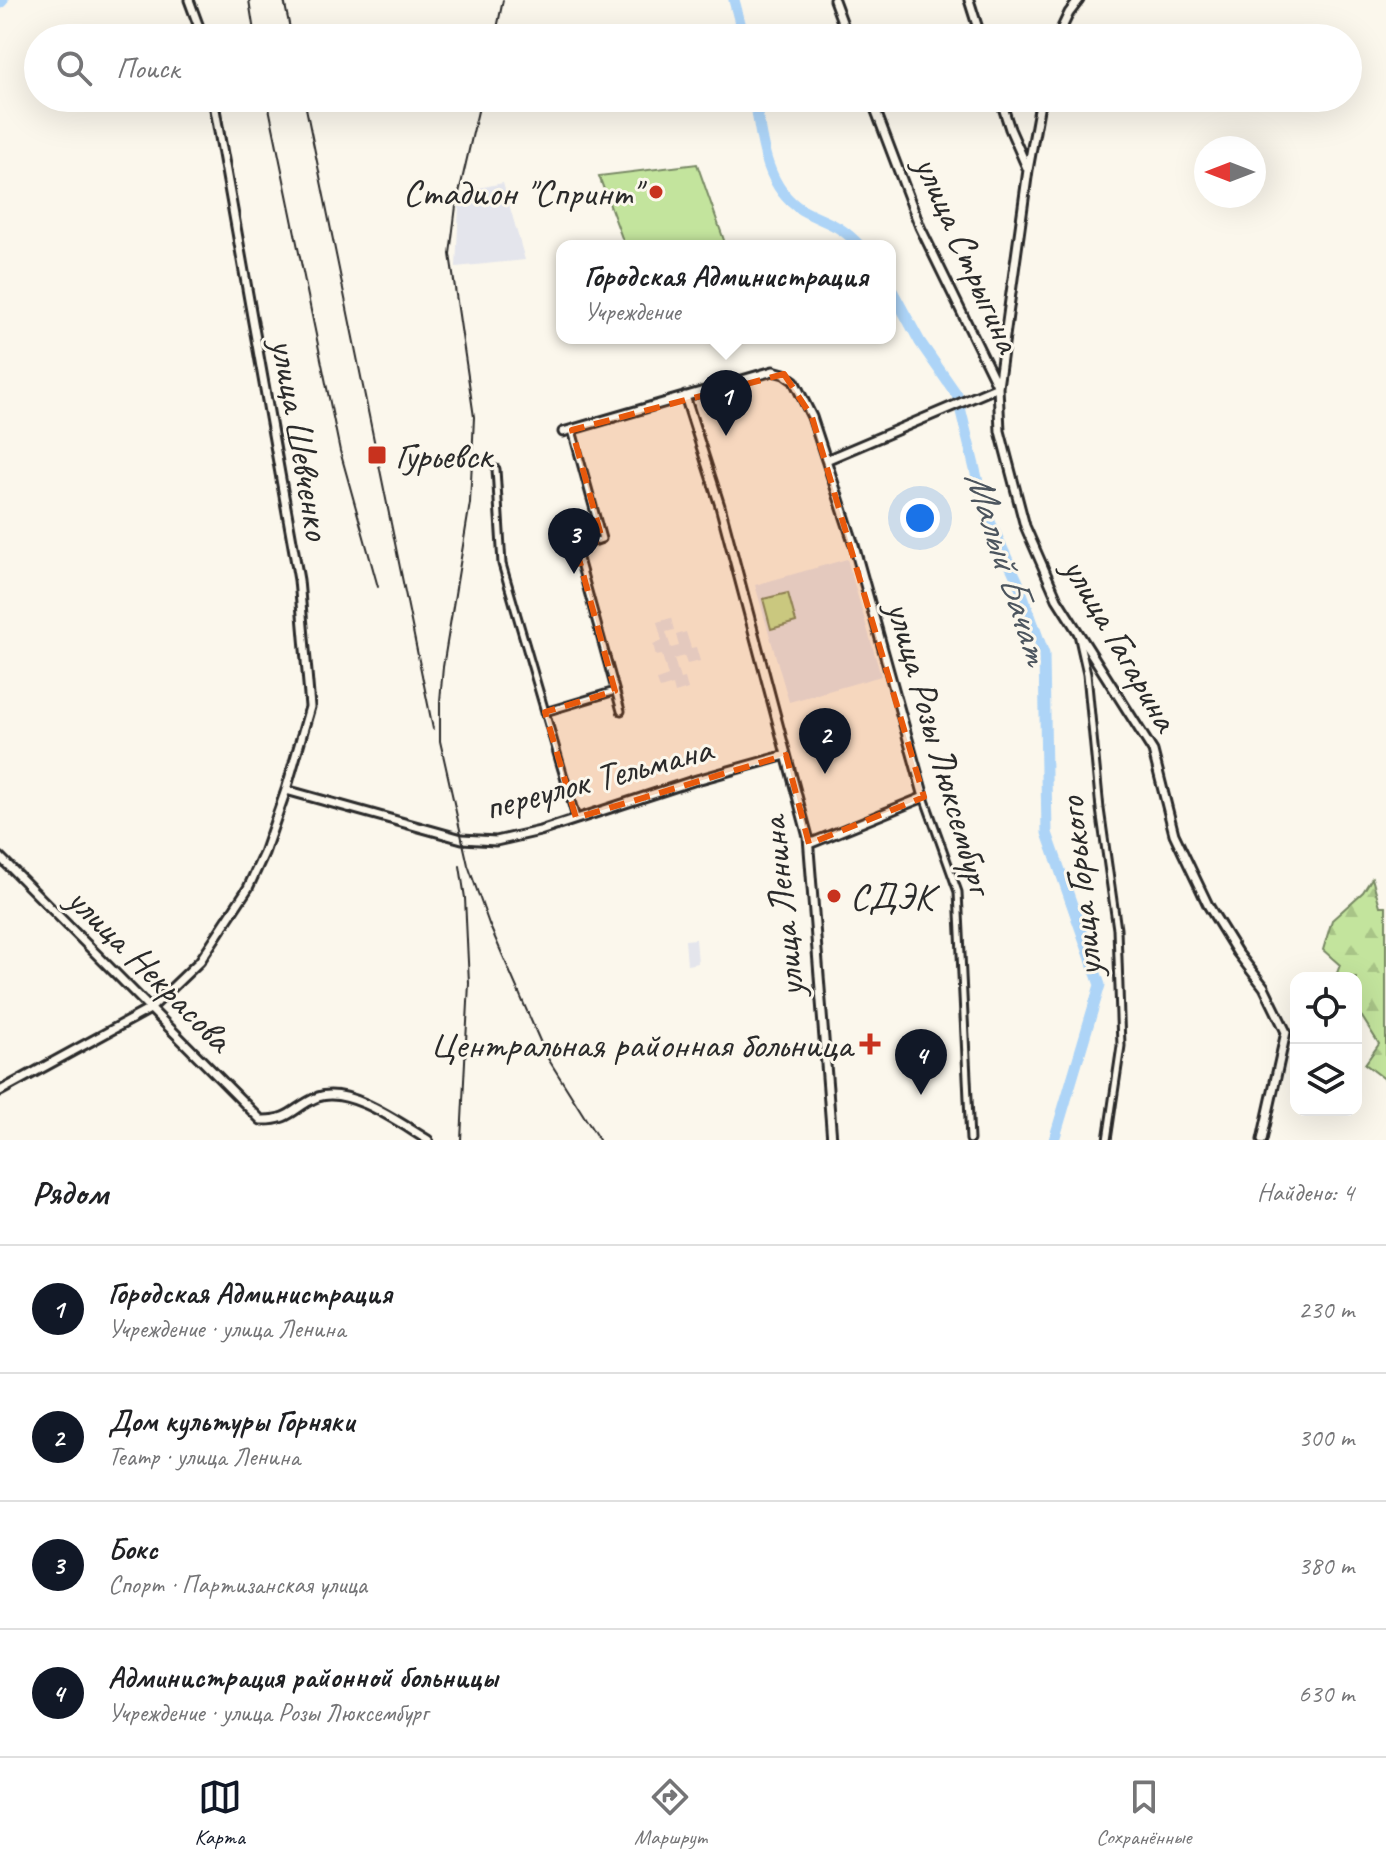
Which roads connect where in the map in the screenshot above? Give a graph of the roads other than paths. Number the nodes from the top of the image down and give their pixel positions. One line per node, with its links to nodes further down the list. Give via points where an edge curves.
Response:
1 (189, 0): 5 (street)
2 (834, 0): 6 (street)
3 (969, 0): 7 (street)
4 (1079, 0): 8 (street)
5 (198, 24)
6 (843, 24)
7 (977, 24)
8 (1064, 24)
9 (215, 112): 24 (street, улица Шевченко, via 299,580 310,707)
10 (876, 112): 14 (street, улица Стрыгина, via 920,227)
11 (1005, 112): 13 (street)
12 (1038, 112): 13 (street)
13 (1028, 170): 14 (street)
14 (998, 387): 17 (street); 19 (street, улица Гагарина, via 1000,431 1025,526)
15 (685, 396): 16 (street); 17 (street, улица Розы Люксембург, via 773,371 784,374 794,381 812,417); 23 (street, улица Ленина)
16 (568, 431): 20 (street, via 602,539 576,548)
17 (826, 460): 25 (street, улица Розы Люксембург)
18 (496, 469): 22 (street, via 502,564)
19 (1076, 629): 34 (street, улица Горького, via 1087,674 1117,929 1121,1046); 35 (street, улица Гагарина, via 1153,751 1174,834 1208,905 1264,987 1286,1032)
20 (615, 691): 21 (street); 22 (street)
21 (621, 711)
22 (545, 712): 26 (street)
23 (786, 755): 26 (street, переулок Тельмана); 27 (street, улица Ленина)
24 (286, 790): 26 (street, переулок Тельмана, via 462,839 496,841); 29 (street, улица Шевченко, via 248,888 200,961)
25 (924, 797): 27 (street); 33 (street, улица Розы Люксембург, via 958,892)
26 (576, 818)
27 (809, 844): 32 (street, улица Ленина)
28 (0, 857): 29 (street, улица Некрасова)
29 (150, 1009): 30 (street, улица Шевченко); 31 (street, улица Некрасова, via 261,1120 279,1121 329,1094 358,1100)
30 (0, 1091)
31 (428, 1140)
32 (832, 1140)
33 (970, 1140)
34 (1107, 1140)
35 (1262, 1140)

